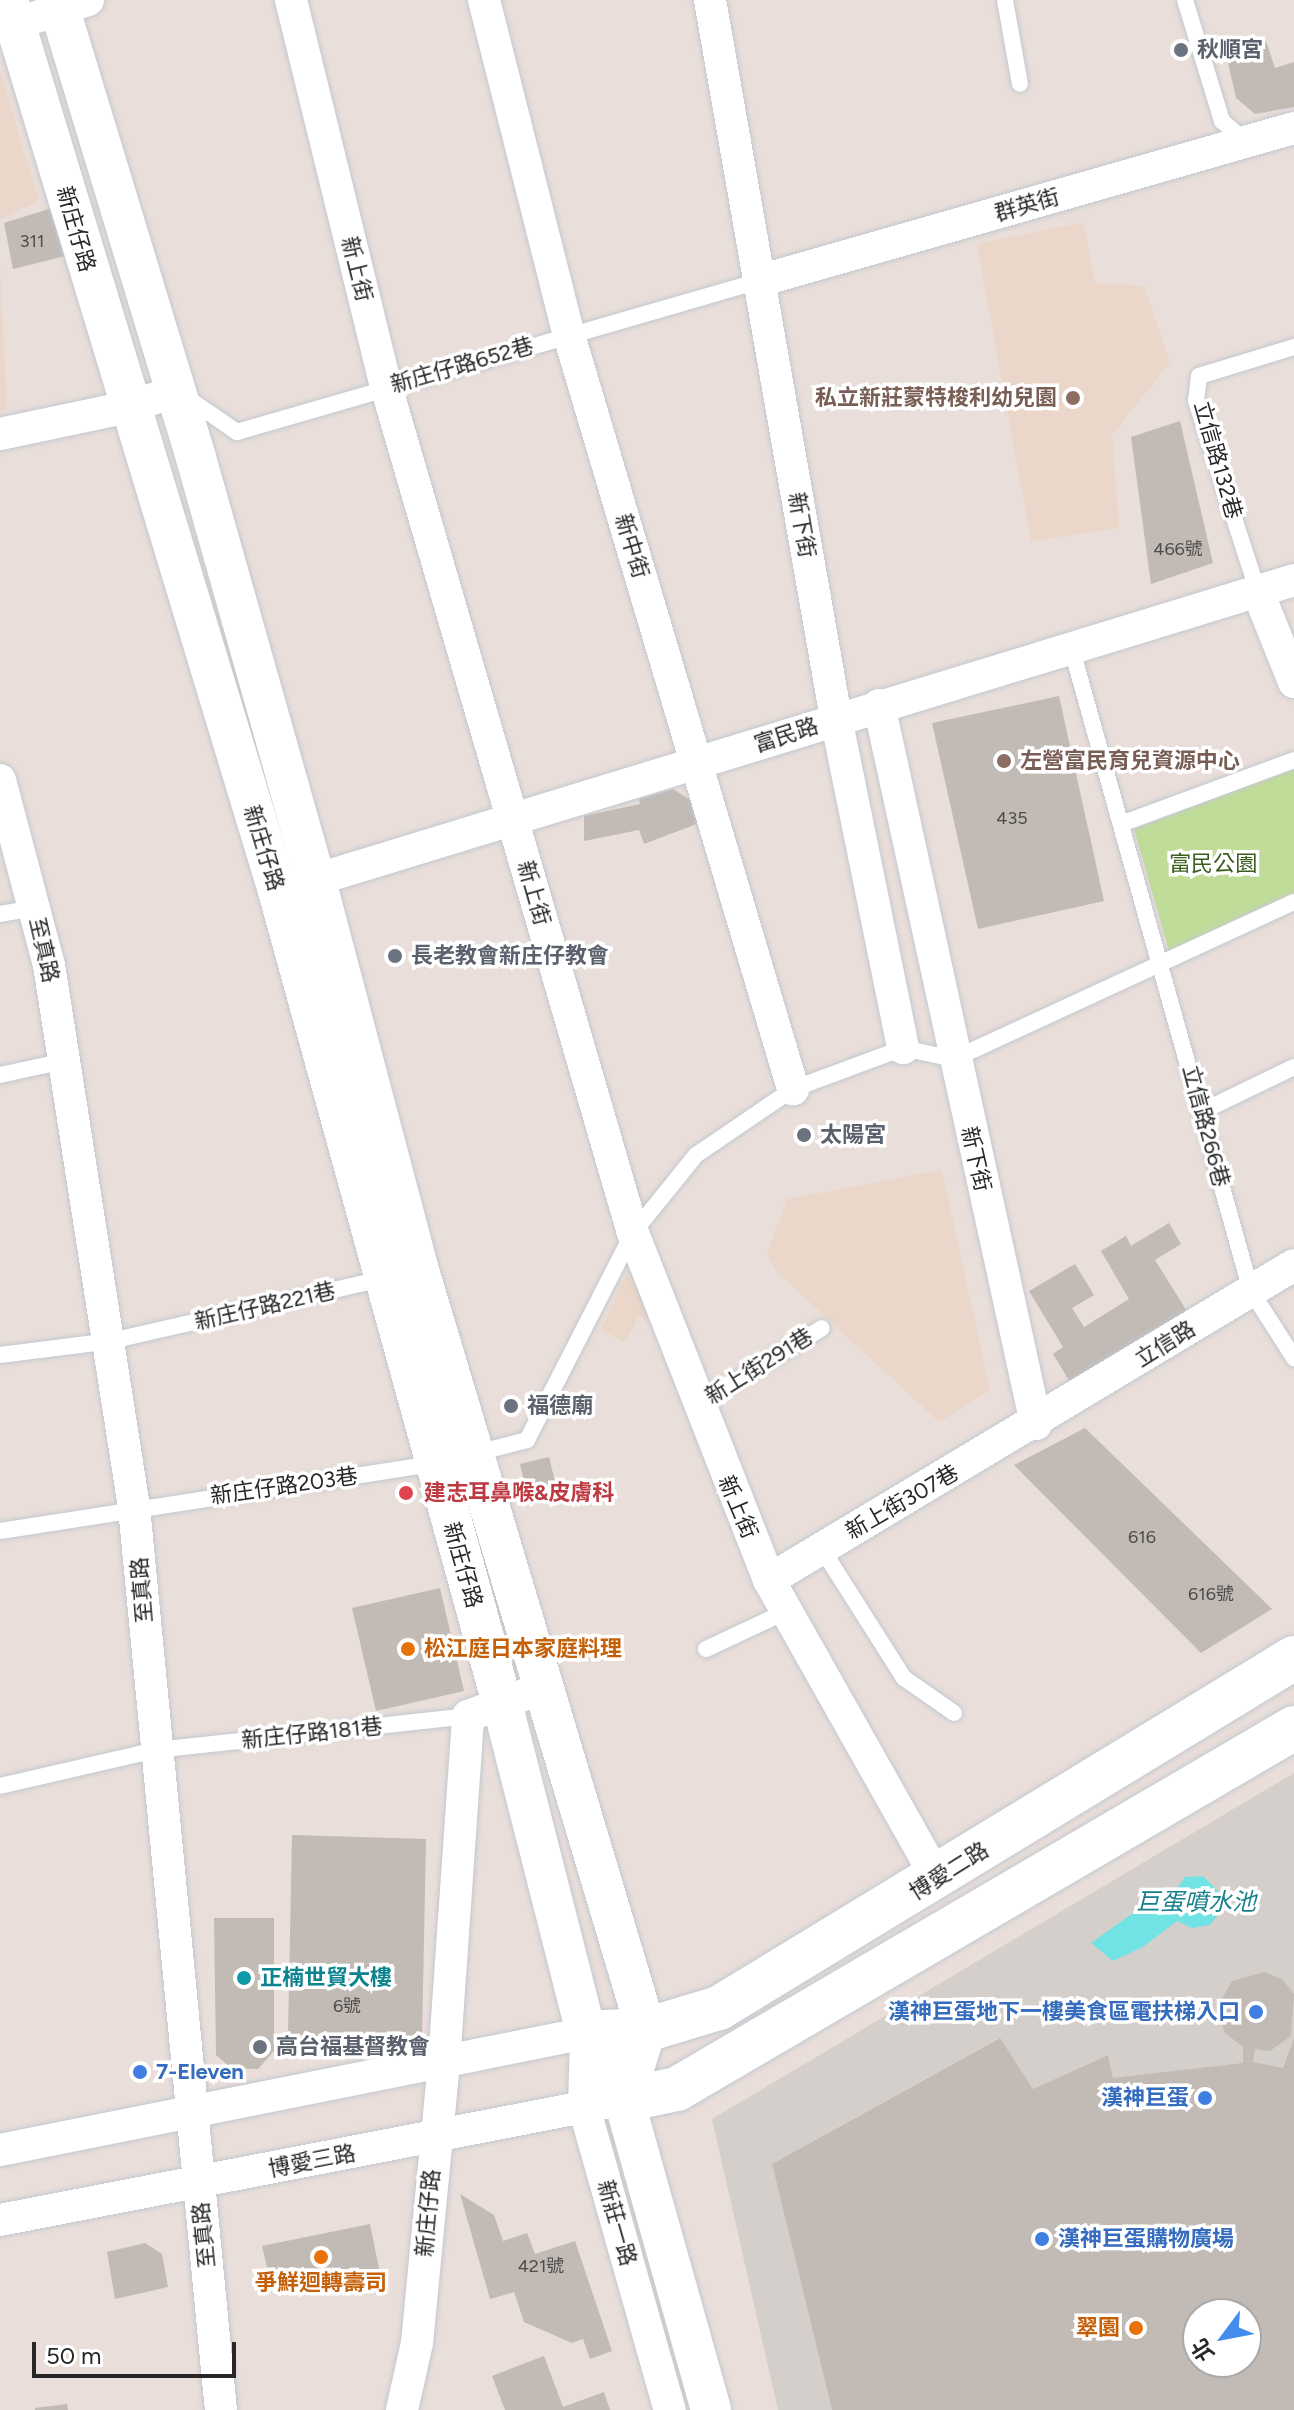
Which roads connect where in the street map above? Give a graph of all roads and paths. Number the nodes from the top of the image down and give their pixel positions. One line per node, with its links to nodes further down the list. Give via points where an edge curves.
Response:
1 (291, 0): 14 (street, 新上街)
2 (484, 0): 12 (street, 新中街)
3 (710, 0): 11 (street, 新下街)
4 (1005, 0): 8 (lane)
5 (1185, 0): 10 (lane, via 1222,121)
6 (68, 3): 7 (street); 15 (street, 新庄仔路)
7 (11, 12): 16 (street, 新庄仔路)
8 (1020, 84)
9 (1294, 128): 10 (street, 群英街)
10 (1247, 143): 11 (street, 群英街)
11 (759, 281): 12 (lane, 新庄仔路652巷); 23 (street, 新下街)
12 (569, 335): 14 (lane, 新庄仔路652巷); 25 (street, 新中街)
13 (1294, 347): 19 (lane, 立信路132巷, via 1199,376 1196,401)
14 (386, 386): 15 (lane, 新庄仔路652巷, via 237,432); 27 (street, 新上街)
15 (177, 391): 16 (street); 29 (street, 新庄仔路)
16 (128, 407): 17 (street); 30 (street, 新庄仔路)
17 (0, 434)
18 (1294, 580): 19 (street, 富民路)
19 (1258, 592): 20 (street, 富民路); 21 (street)
20 (1072, 650): 22 (street, 富民路); 28 (lane, 立信路266巷)
21 (1294, 682)
22 (879, 705): 23 (street, 富民路); 36 (street, 新下街)
23 (836, 718): 25 (street, 富民路); 35 (street, 新下街)
24 (1294, 760): 28 (lane)
25 (697, 765): 27 (street, 富民路); 40 (street, 新中街)
26 (0, 780): 32 (street, 至真路)
27 (513, 821): 29 (street, 富民路); 42 (street, 新上街)
28 (1121, 824): 34 (lane, 立信路266巷)
29 (316, 881): 30 (street, 富民路); 44 (street, 新庄仔路)
30 (278, 891): 44 (street, 新庄仔路)
31 (1294, 902): 34 (lane)
32 (34, 908): 33 (lane); 37 (street, 至真路)
33 (0, 914)
34 (1161, 962): 36 (lane); 41 (lane, 立信路266巷)
35 (903, 1048): 36 (lane); 40 (lane, 新庄仔路203巷)
36 (954, 1059): 51 (street, 新下街)
37 (65, 1061): 39 (lane); 47 (street, 至真路)
38 (1294, 1067): 41 (lane)
39 (0, 1075)
40 (793, 1089): 42 (lane, 新庄仔路203巷, via 696,1155)
41 (1203, 1111): 45 (lane, 立信路266巷)
42 (633, 1233): 50 (street, 新上街); 52 (lane, 新庄仔路203巷, via 527,1440)
43 (1294, 1265): 45 (street, 立信路)
44 (400, 1273): 47 (lane, 新庄仔路221巷); 52 (street, 新庄仔路); 53 (street, 新庄仔路)
45 (1251, 1291): 49 (lane, 立信路266巷); 51 (street, 立信路)
46 (822, 1328): 50 (lane, 新上街291巷)
47 (111, 1341): 48 (lane, 新庄仔路221巷); 54 (street, 至真路)
48 (0, 1355)
49 (1294, 1358)
50 (696, 1405): 57 (street, 新上街)
51 (1036, 1424): 56 (street, 新上街307巷)
52 (472, 1454): 53 (lane, 新庄仔路203巷); 61 (street, 新庄仔路)
53 (434, 1464): 54 (lane, 新庄仔路203巷); 62 (street, 新庄仔路)
54 (134, 1507): 55 (lane, 新庄仔路203巷); 65 (street, 至真路)
55 (0, 1531)
56 (822, 1549): 57 (street, 新上街307巷); 63 (lane, via 904,1678)
57 (769, 1580): 58 (street, 新上街)
58 (787, 1611): 59 (lane); 67 (street, 新上街)
59 (706, 1649)
60 (1294, 1658): 67 (main road, 博愛二路)
61 (540, 1689): 62 (street); 68 (street, 新庄仔路)
62 (485, 1709): 65 (lane, 新庄仔路181巷); 69 (street, 新庄仔路); 70 (street, 新庄仔路)
63 (954, 1713)
64 (1294, 1728): 71 (main road, via 677,2089)
65 (156, 1750): 66 (lane, 新庄仔路181巷); 72 (street, 至真路)
66 (0, 1786)
67 (937, 1878): 68 (main road, 博愛二路, via 719,2008)
68 (646, 2030): 69 (main road, 博愛二路); 71 (street)
69 (586, 2033): 70 (street); 71 (street, 新庄仔路)
70 (444, 2062): 72 (street); 73 (street, 新庄仔路)
71 (604, 2103): 73 (street, 博愛三路); 79 (street, 新莊一路); 80 (street, 新莊一路)
72 (192, 2113): 74 (street); 75 (street, 至真路)
73 (435, 2137): 75 (street, 博愛三路); 78 (street, 新庄仔路, via 417,2343)
74 (0, 2150)
75 (199, 2183): 76 (street, 博愛三路); 77 (street, 至真路)
76 (0, 2220)
77 (221, 2410)
78 (402, 2410)
79 (670, 2410)
80 (711, 2410)

